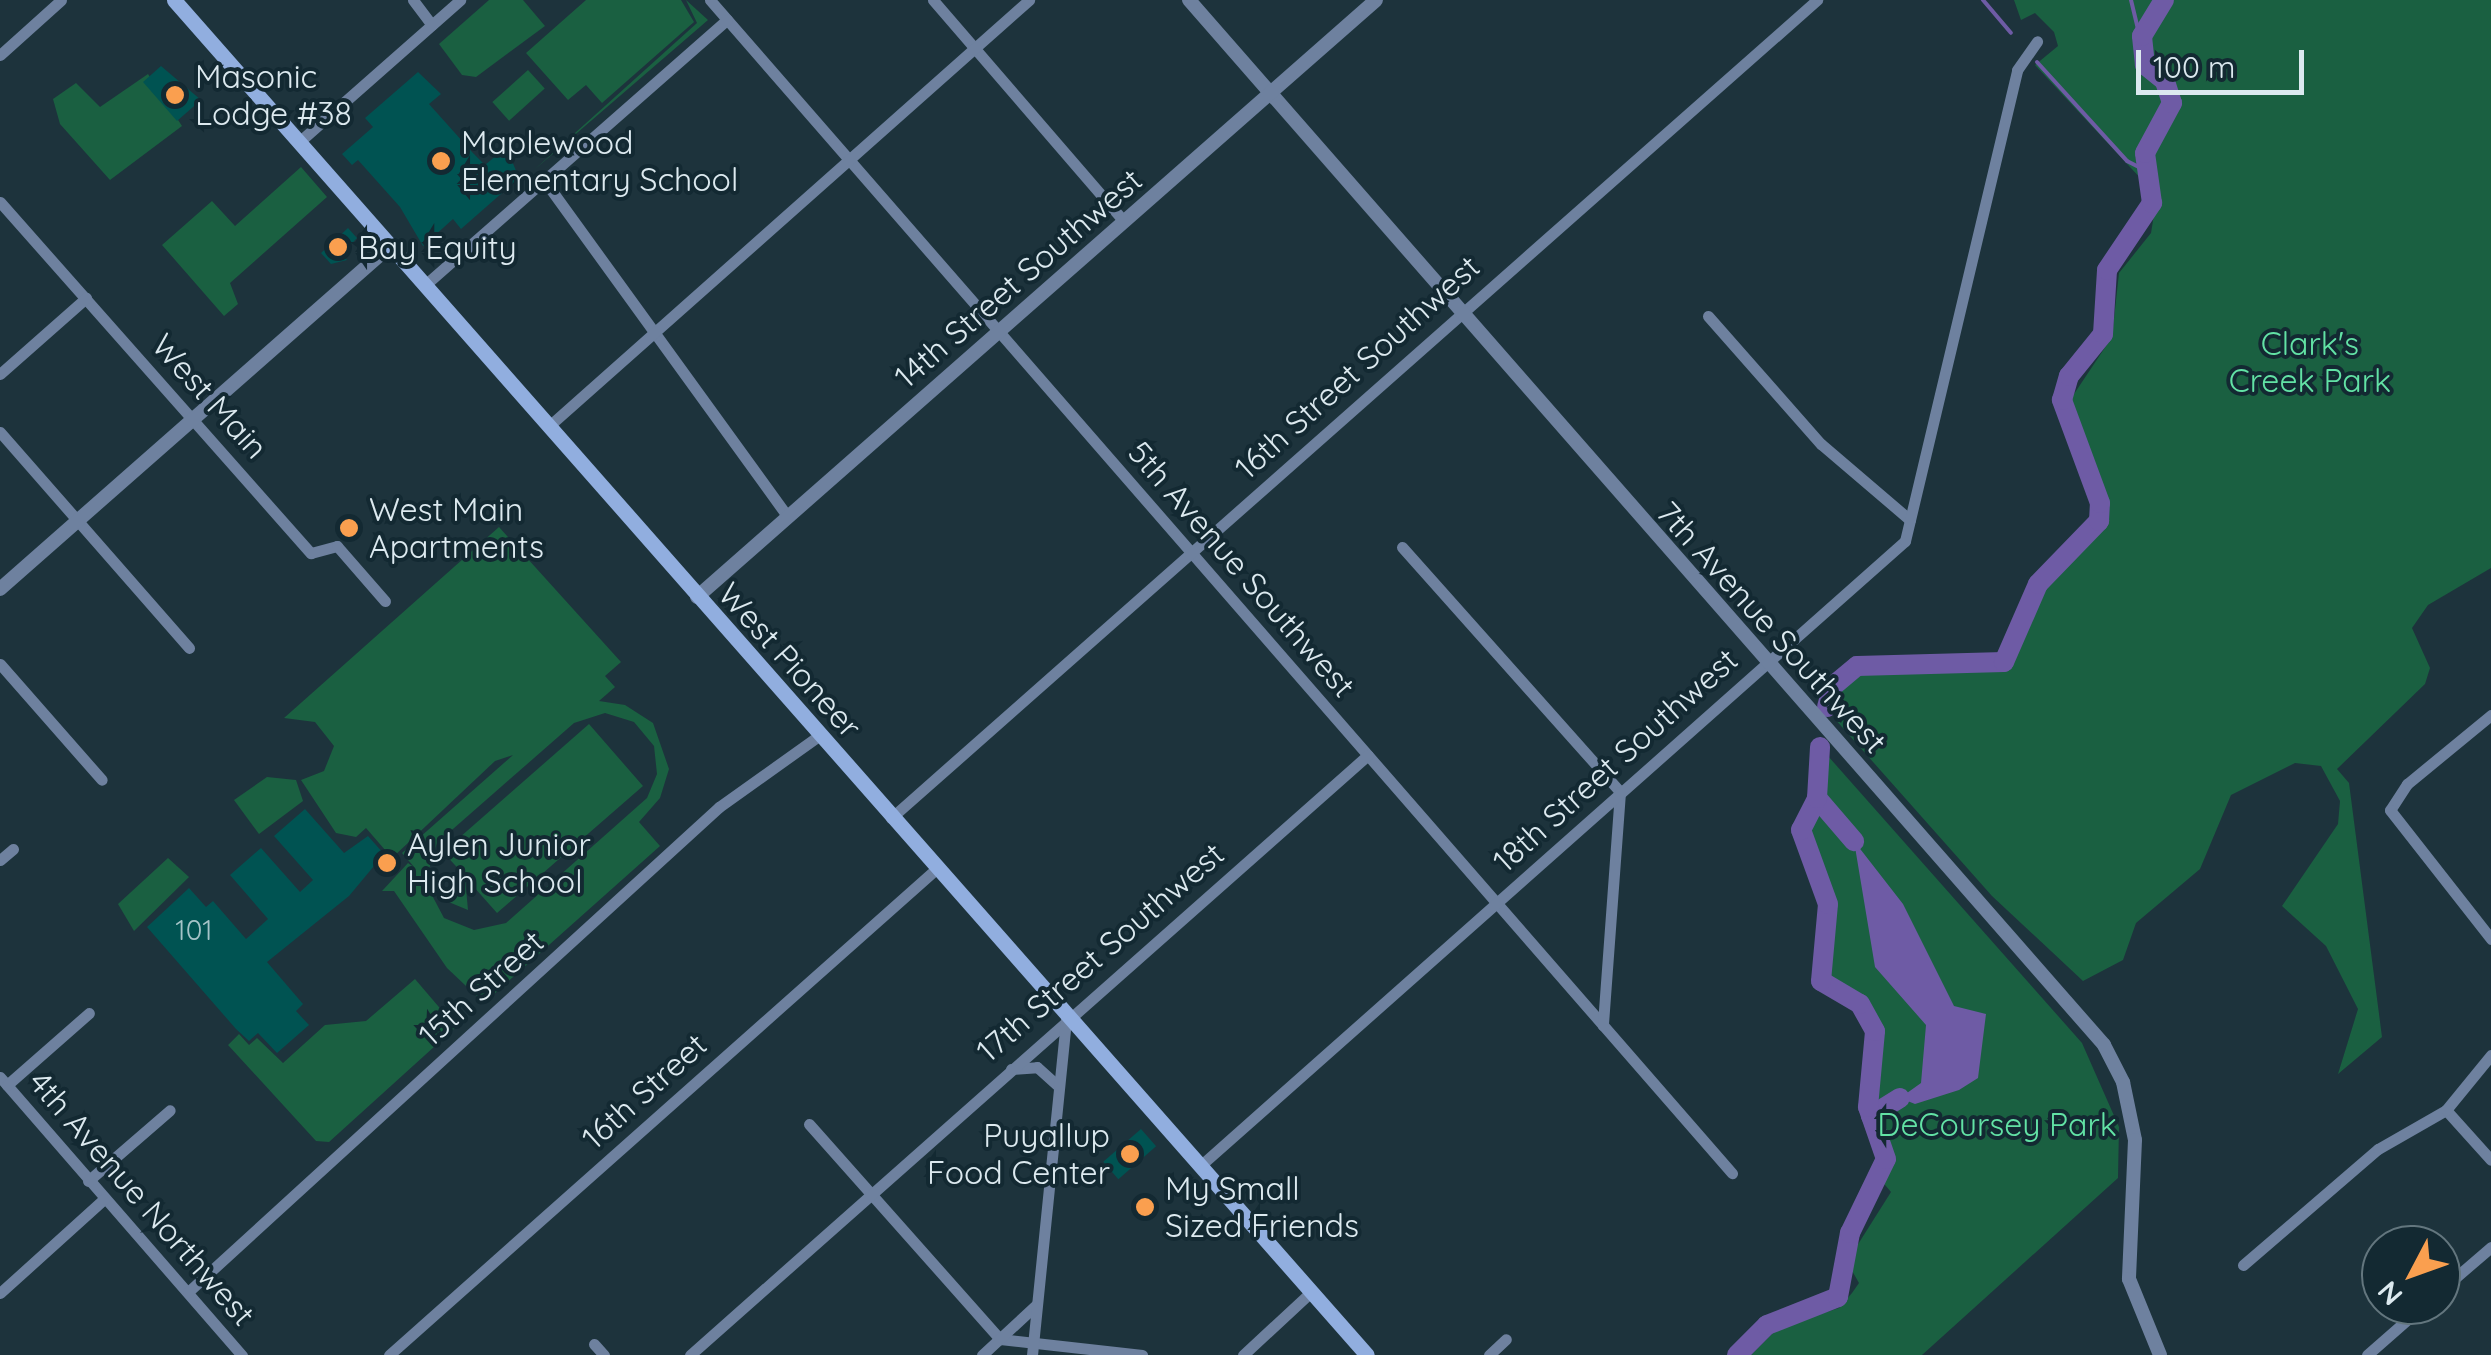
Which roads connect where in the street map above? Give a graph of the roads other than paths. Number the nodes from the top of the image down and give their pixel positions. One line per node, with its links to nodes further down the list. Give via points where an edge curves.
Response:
1 (414, 0): 12 (street)
2 (460, 0): 12 (street)
3 (710, 0): 11 (street, 5th Avenue Southwest)
4 (933, 0): 14 (street)
5 (1029, 0): 14 (street)
6 (1189, 0): 16 (street, 7th Avenue Southwest)
7 (1376, 0): 16 (street, 14th Street Southwest)
8 (1817, 0): 25 (street, 16th Street Southwest)
9 (177, 1): 17 (main road, West Pioneer)
10 (54, 2): 15 (street)
11 (727, 20): 18 (street, 5th Avenue Southwest); 19 (street)
12 (432, 25): 17 (street)
13 (2037, 41): 35 (street, 18th Street Southwest, via 2018,70)
14 (975, 48): 18 (street); 21 (street)
15 (0, 55)
16 (1269, 94): 21 (street, 14th Street Southwest); 25 (street, 7th Avenue Southwest)
17 (299, 142): 22 (main road, West Pioneer)
18 (848, 160): 27 (street); 28 (street, 5th Avenue Southwest)
19 (544, 180): 23 (street); 27 (street)
20 (0, 202): 24 (street, West Main)
21 (1124, 220): 28 (street, 14th Street Southwest)
22 (390, 246): 23 (main road, West Pioneer); 30 (street)
23 (425, 285): 31 (main road, West Pioneer)
24 (86, 298): 29 (street); 30 (street, West Main)
25 (1459, 314): 37 (street, 16th Street Southwest); 42 (street, 7th Avenue Southwest)
26 (1708, 316): 35 (street, via 1821,444)
27 (654, 332): 31 (street); 33 (street)
28 (998, 332): 33 (street, 14th Street Southwest); 37 (street, 5th Avenue Southwest)
29 (0, 374)
30 (193, 418): 34 (street); 40 (street, West Main, via 311,553 337,546)
31 (549, 426): 39 (main road, West Pioneer)
32 (0, 432): 34 (street)
33 (788, 517): 39 (street, 14th Street Southwest)
34 (78, 520): 38 (street); 41 (street)
35 (1910, 520): 42 (street, 18th Street Southwest, via 1904,541)
36 (1402, 547): 48 (street)
37 (1191, 552): 46 (street, 5th Avenue Southwest); 49 (street, 16th Street Southwest)
38 (0, 588)
39 (696, 596): 45 (main road, West Pioneer)
40 (385, 601)
41 (189, 648)
42 (1766, 663): 48 (street, 18th Street Southwest); 92 (street, 7th Avenue Southwest, via 2114,1062 2135,1140 2129,1279)
43 (0, 664): 47 (street)
44 (2491, 715): 54 (street, via 2407,784 2390,810)
45 (820, 735): 49 (main road, West Pioneer); 74 (street, 15th Street, via 720,807)
46 (1368, 755): 53 (street, 5th Avenue Southwest); 56 (street, 17th Street Southwest)
47 (102, 780)
48 (1620, 792): 53 (street, 18th Street Southwest); 57 (street)
49 (891, 818): 52 (main road, West Pioneer)
50 (12, 850): 51 (street)
51 (0, 860)
52 (936, 870): 56 (main road, West Pioneer); 84 (street, 16th Street)
53 (1496, 903): 57 (street, 5th Avenue Southwest); 66 (street, 18th Street Southwest)
54 (2491, 939)
55 (89, 1013): 60 (street)
56 (1066, 1018): 59 (street, 17th Street Southwest); 61 (street); 66 (main road, West Pioneer)
57 (1603, 1024): 67 (street, 5th Avenue Southwest)
58 (2491, 1056): 63 (street)
59 (1007, 1070): 61 (street, via 1037,1067); 69 (street, 17th Street Southwest)
60 (4, 1081): 68 (street, 4th Avenue Northwest)
61 (1058, 1086): 77 (street)
62 (170, 1110): 68 (street)
63 (2446, 1110): 65 (street); 72 (street, via 2378,1148)
64 (809, 1124): 69 (street)
65 (2491, 1160)
66 (1200, 1166): 75 (main road, West Pioneer)
67 (1732, 1173)
68 (88, 1181): 70 (street, 4th Avenue Northwest)
69 (871, 1192): 79 (street); 86 (street, 17th Street Southwest)
70 (104, 1198): 74 (street, 4th Avenue Northwest); 76 (street)
71 (2491, 1247): 73 (street)
72 (2243, 1265)
73 (2461, 1273)
74 (188, 1292): 83 (street, 4th Avenue Northwest)
75 (1311, 1292): 89 (street); 90 (main road, West Pioneer)
76 (0, 1293)
77 (1036, 1305): 79 (street); 82 (street)
78 (2401, 1325): 93 (street)
79 (1000, 1339): 82 (street); 87 (street)
80 (1506, 1340): 91 (street)
81 (594, 1344): 85 (street)
82 (1033, 1349): 88 (street)
83 (242, 1355)
84 (389, 1355)
85 (604, 1355)
86 (690, 1355)
87 (982, 1355)
88 (1142, 1355)
89 (1242, 1355)
90 (1366, 1355)
91 (1489, 1355)
92 (2160, 1355)
93 (2367, 1355)

